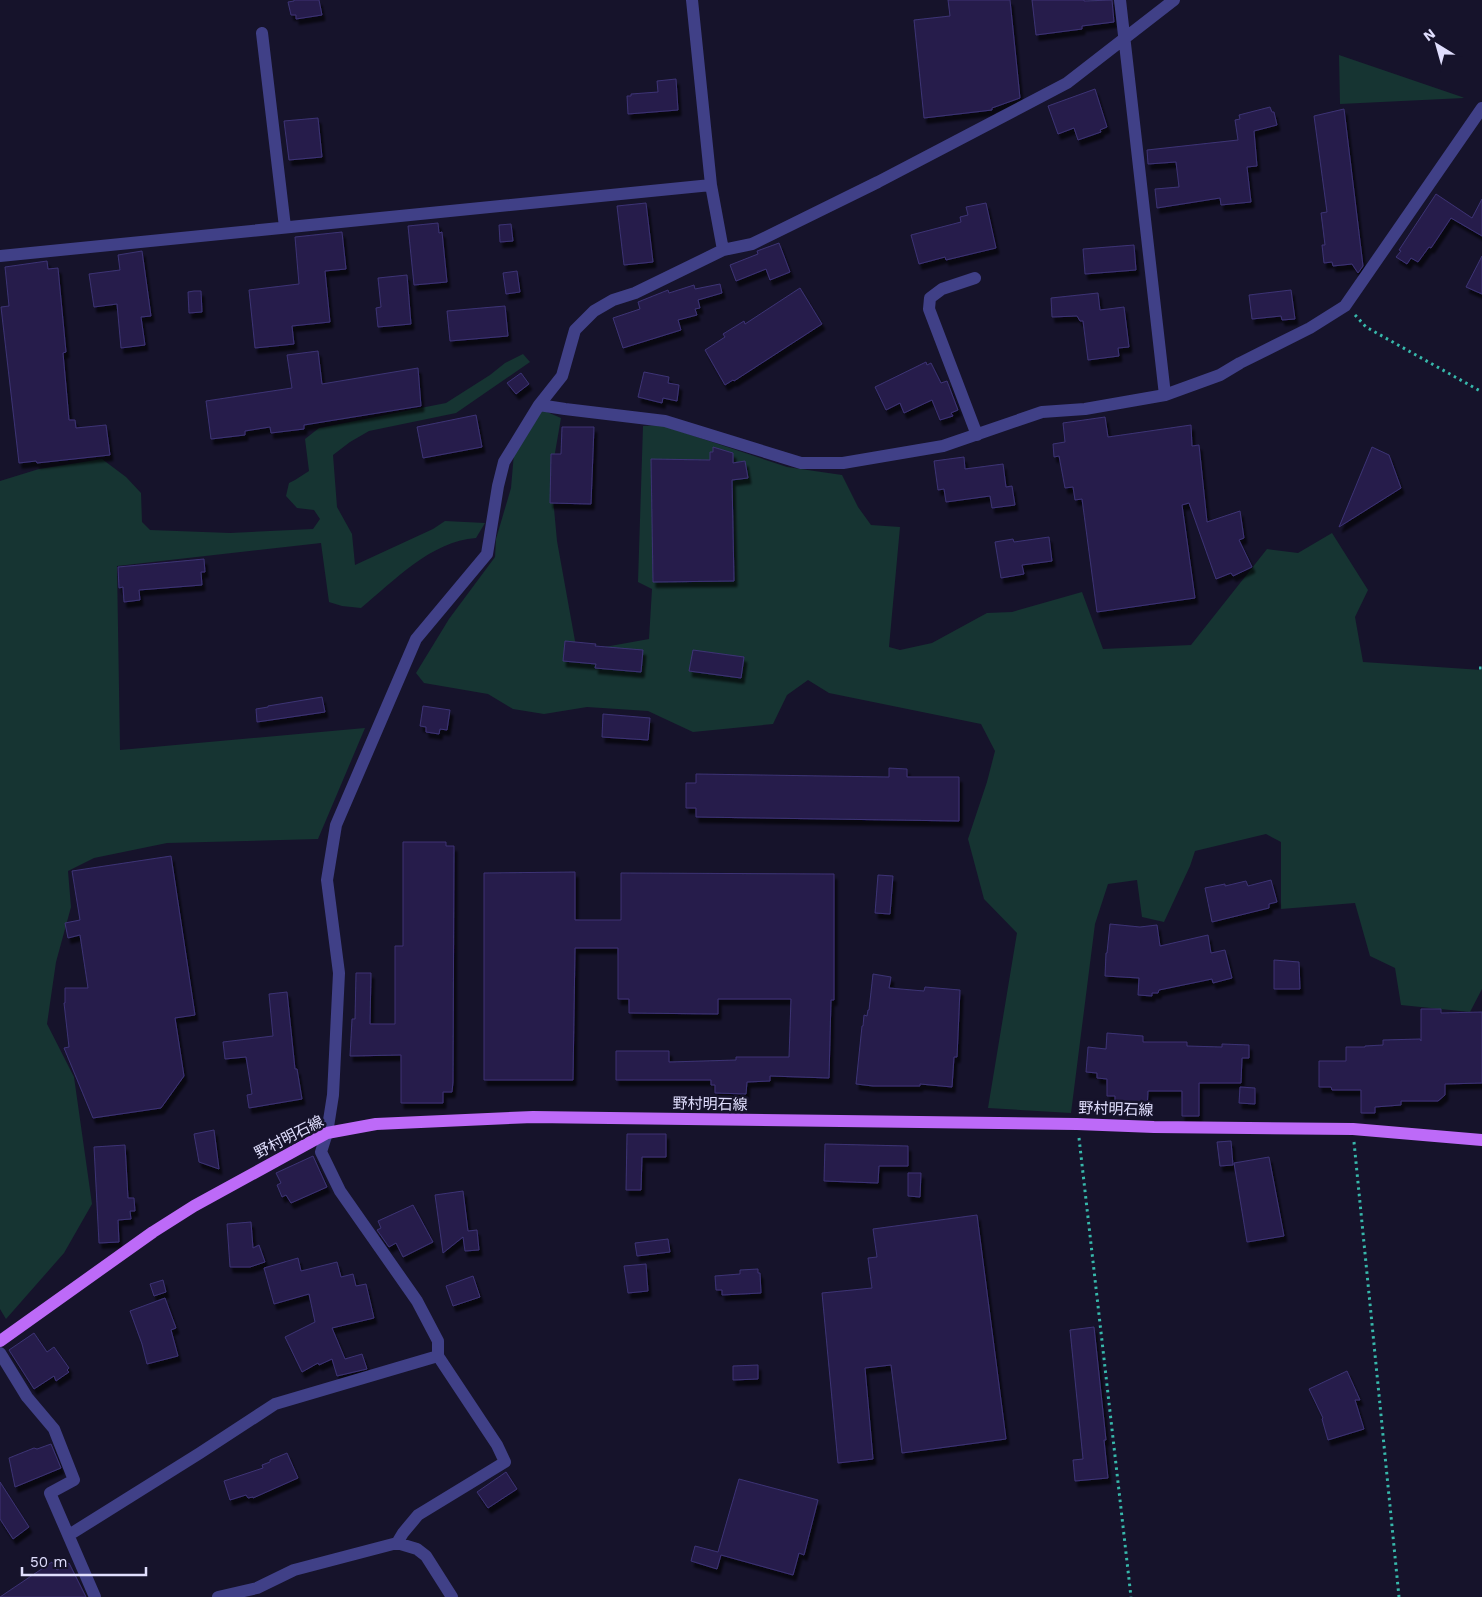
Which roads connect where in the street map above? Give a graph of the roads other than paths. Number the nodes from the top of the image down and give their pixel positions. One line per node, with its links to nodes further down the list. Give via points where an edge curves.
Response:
1 (692, 0): 7 (street)
2 (1120, 0): 5 (street)
3 (1174, 0): 5 (street)
4 (262, 33): 8 (street)
5 (1124, 40): 9 (street, via 1067,83 752,244); 12 (street)
6 (1482, 108): 12 (street, via 1345,306 1220,376)
7 (711, 185): 8 (street); 9 (street)
8 (285, 227): 10 (street)
9 (723, 250): 13 (street, via 594,311 575,330 562,376)
10 (0, 256)
11 (975, 278): 14 (street, via 942,288 930,298 929,309)
12 (1165, 395): 14 (street, via 1085,410 1042,412)
13 (539, 405): 14 (street, via 665,421 801,463 843,463 943,446); 15 (street, via 504,462 487,554 416,639 336,825 327,880 339,973)
14 (976, 435)
15 (328, 1133): 16 (main road, 野村明石線, via 376,1124 533,1117 1353,1129); 17 (main road, 野村明石線, via 186,1211); 19 (street, via 321,1152 340,1191 417,1301 438,1341)
16 (1482, 1140)
17 (0, 1341)
18 (0, 1353): 20 (street, via 27,1398 54,1429 74,1480 50,1493)
19 (438, 1356): 20 (street, via 275,1404); 21 (street, via 505,1462 418,1516)
20 (69, 1535): 22 (street)
21 (397, 1543): 23 (street, via 294,1570 257,1588); 24 (street, via 426,1556)
22 (95, 1597)
23 (218, 1597)
24 (452, 1597)

